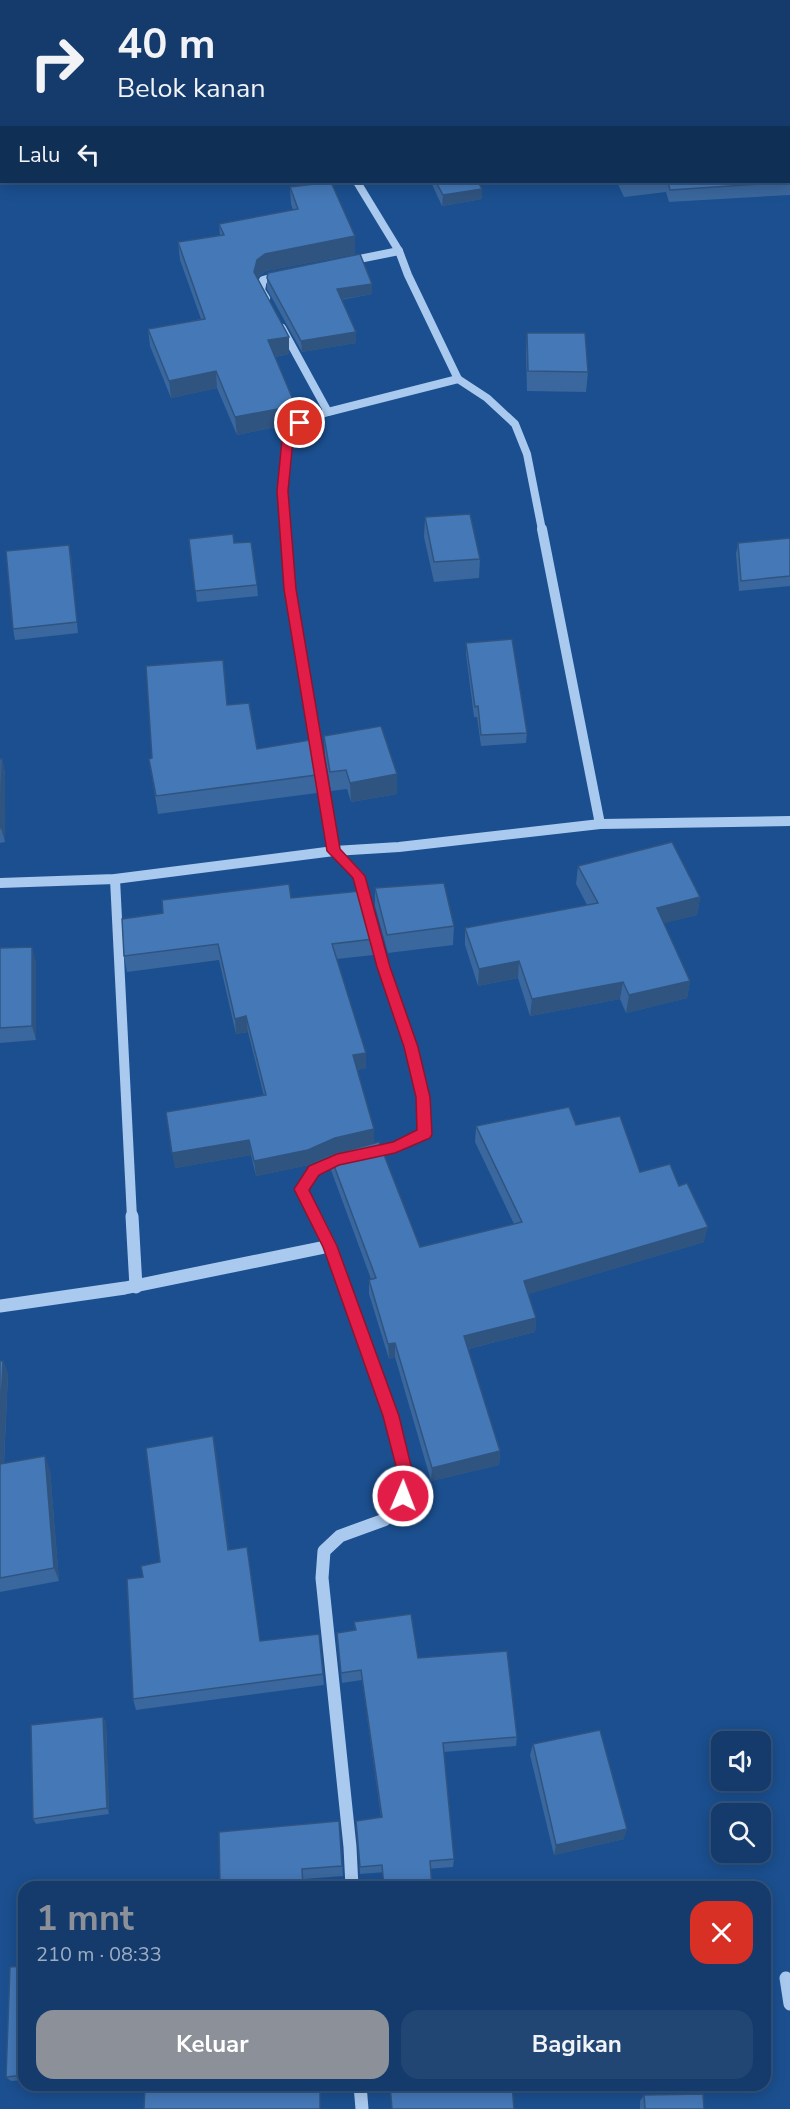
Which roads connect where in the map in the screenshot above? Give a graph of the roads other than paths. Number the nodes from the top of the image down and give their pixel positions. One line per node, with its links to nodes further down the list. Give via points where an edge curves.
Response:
1 (358, 183): 2 (street)
2 (399, 251): 3 (street); 7 (street)
3 (344, 262)
4 (290, 273): 5 (street, via 263,280 261,290)
5 (273, 310)
6 (278, 320): 8 (street)
7 (458, 379): 8 (street); 10 (street, via 487,398 515,424 527,454)
8 (328, 412): 11 (street, via 308,418 293,429 288,440 283,491 290,589)
9 (790, 821): 10 (street)
10 (600, 824): 11 (street)
11 (334, 851): 12 (street); 14 (street, via 359,876 411,1047 423,1097 425,1134 395,1147 337,1160 314,1170 302,1189)
12 (115, 879): 13 (street); 15 (street)
13 (0, 883)
14 (330, 1246): 15 (street); 17 (street, via 391,1416 404,1470 403,1496 396,1509 384,1520 340,1536 324,1551 322,1578)
15 (136, 1287): 16 (street)
16 (0, 1306)
17 (351, 1881)
18 (786, 1978): 19 (street)
19 (790, 2004)
20 (360, 2091): 21 (street)
21 (362, 2109)

